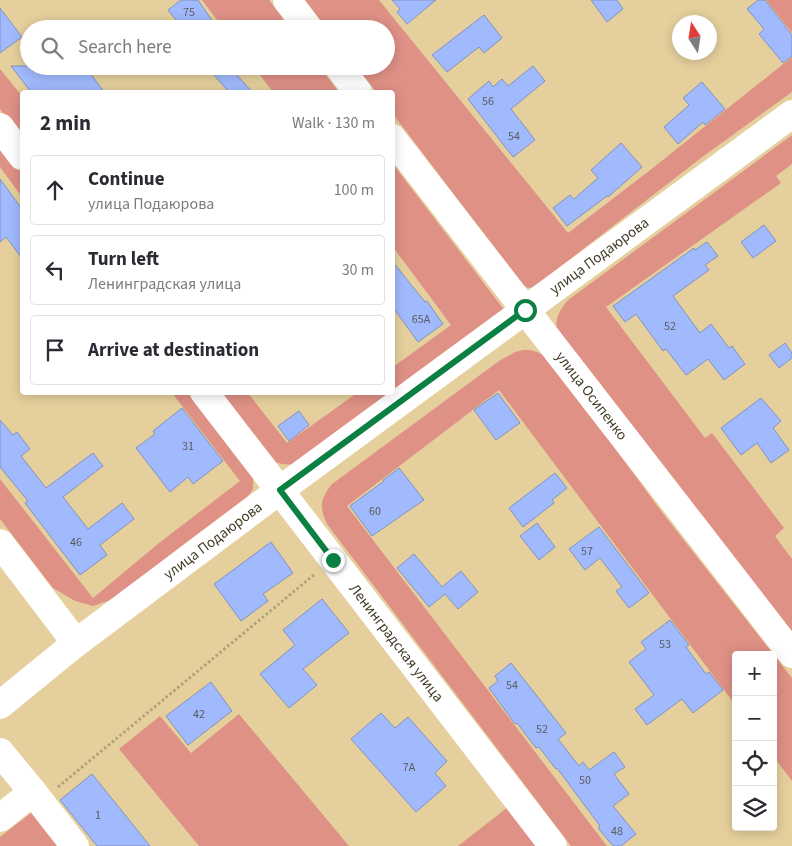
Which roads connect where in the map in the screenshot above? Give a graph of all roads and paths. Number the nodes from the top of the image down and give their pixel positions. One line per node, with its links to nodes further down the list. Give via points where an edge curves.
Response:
1 (287, 0): 2 (street)
2 (302, 20)
3 (345, 75): 4 (street)
4 (356, 90)
5 (792, 114): 9 (street, улица Подаюрова)
6 (0, 127): 8 (street)
7 (395, 142): 9 (street, улица Осипенко)
8 (20, 153)
9 (525, 310): 11 (street, улица Подаюрова); 15 (street, улица Осипенко)
10 (206, 395): 11 (street, Ленинградская улица)
11 (280, 490): 13 (street, Ленинградская улица); 14 (street, улица Подаюрова)
12 (0, 543): 14 (street)
13 (333, 560): 18 (path); 21 (street, Ленинградская улица)
14 (76, 643): 16 (street, улица Подаюрова)
15 (792, 654)
16 (0, 705)
17 (0, 752): 18 (street)
18 (37, 797): 19 (street); 20 (street)
19 (0, 818)
20 (75, 846)
21 (554, 846)

